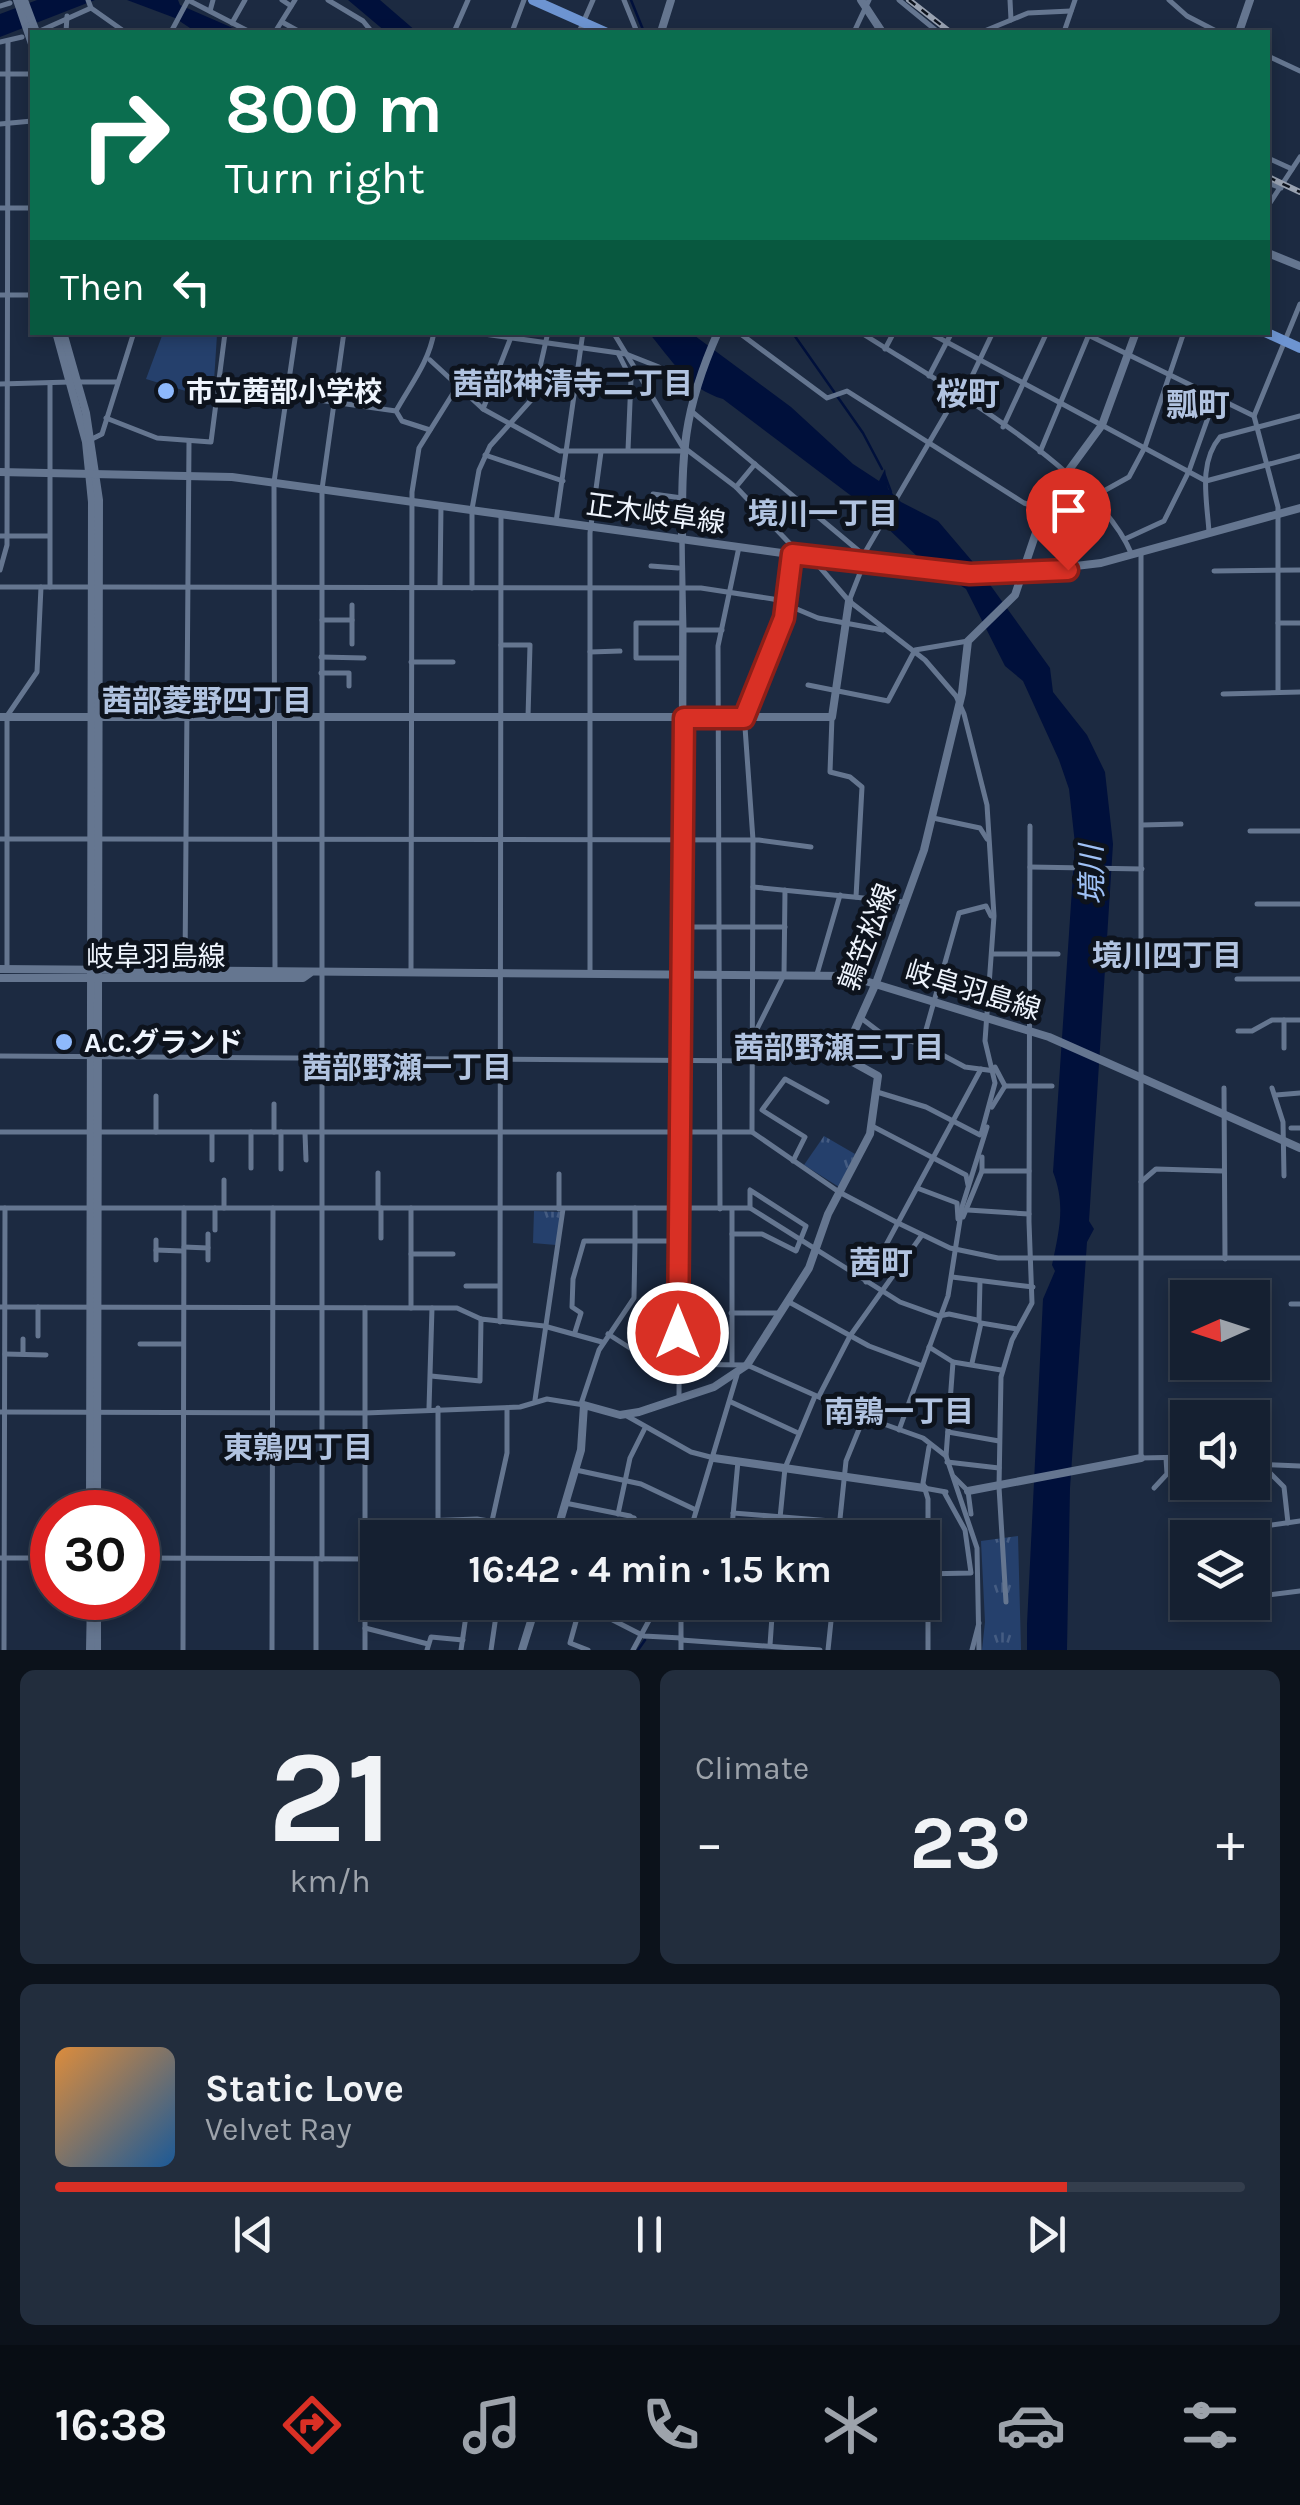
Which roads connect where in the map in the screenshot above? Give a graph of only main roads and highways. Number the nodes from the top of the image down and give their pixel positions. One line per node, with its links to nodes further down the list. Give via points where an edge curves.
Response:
1 (533, 0): 6 (main road)
2 (671, 0): 8 (main road)
3 (1250, 0): 10 (main road)
4 (18, 1): 7 (main road)
5 (865, 2): 9 (main road)
6 (581, 28)
7 (32, 30)
8 (661, 30)
9 (881, 30)
10 (1240, 30)
11 (1270, 253): 12 (main road)
12 (1300, 266)
13 (1270, 334): 17 (main road)
14 (60, 335): 18 (main road)
15 (717, 335): 22 (main road, via 688,408)
16 (1135, 335): 30 (main road, 鶉笠松線, via 1102,424 1043,509 1014,595 971,637 933,818)
17 (1300, 348)
18 (73, 382): 20 (main road); 20 (main road, via 92,439)
19 (3, 472): 20 (main road, 正木岐阜線)
20 (94, 473): 22 (main road, 正木岐阜線, via 274,482); 25 (main road)
21 (1300, 508): 22 (main road, 正木岐阜線, via 1101,563 998,575)
22 (682, 539)
23 (848, 600): 25 (main road, via 832,717)
24 (3, 716): 25 (main road)
25 (96, 716): 27 (main road)
26 (4, 969): 27 (main road, 岐阜羽島線)
27 (96, 973): 28 (main road, 岐阜羽島線); 28 (main road, 岐阜羽島線); 29 (main road, 岐阜羽島線); 35 (main road)
28 (275, 974): 30 (main road, 岐阜羽島線, via 816,974)
29 (0, 978)
30 (876, 984): 31 (main road, 岐阜羽島線, via 1049,1037); 37 (main road, 鶉笠松線, via 846,1056 875,1073 872,1126 782,1314 738,1375 626,1415 582,1404 576,1470)
31 (1300, 1148)
32 (714, 1458): 34 (main road)
33 (1141, 1458): 36 (main road)
34 (924, 1488)
35 (94, 1490)
36 (968, 1491)
37 (560, 1520)
38 (94, 1620): 40 (main road)
39 (532, 1620): 41 (main road)
40 (94, 1650)
41 (522, 1650)

